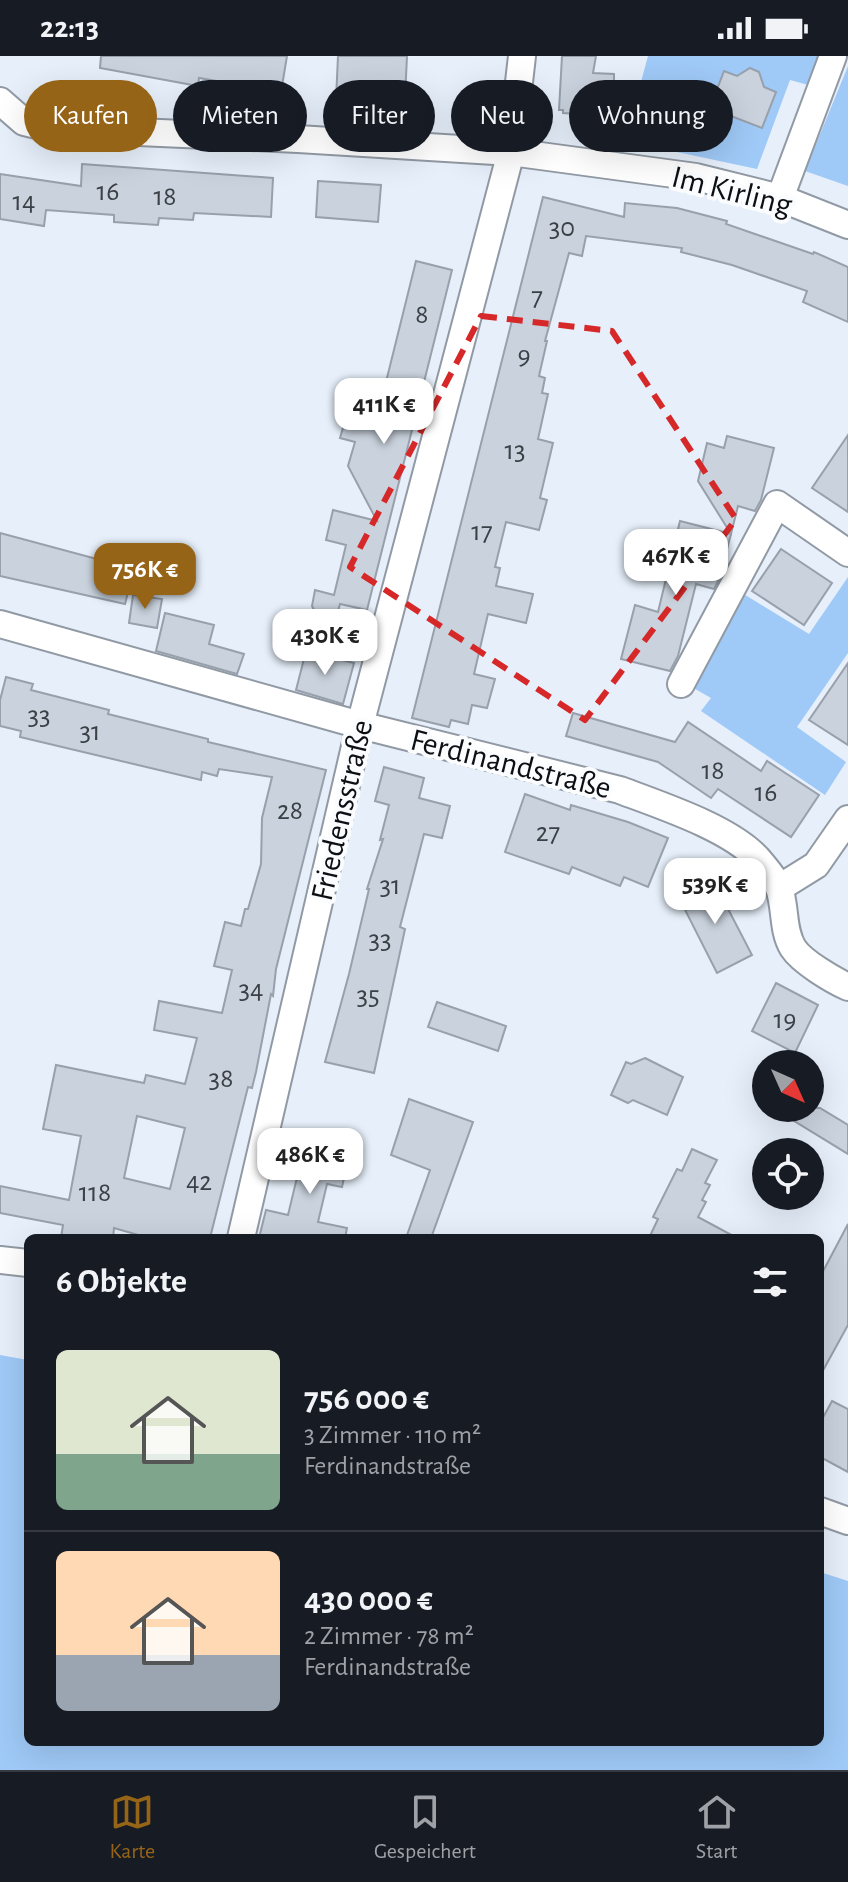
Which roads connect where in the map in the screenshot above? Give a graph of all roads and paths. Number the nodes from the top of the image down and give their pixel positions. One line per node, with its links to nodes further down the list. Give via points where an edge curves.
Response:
1 (522, 56): 3 (street, Friedensstraße)
2 (833, 56): 7 (street)
3 (519, 80)
4 (0, 101): 5 (street, Im Kirling, via 24,122 48,128)
5 (451, 148)
6 (511, 152): 7 (street, Im Kirling, via 696,177); 12 (street, Friedensstraße)
7 (780, 198): 8 (street, Im Kirling)
8 (848, 225)
9 (848, 553): 11 (street, via 777,504)
10 (0, 624): 12 (street, Ferdinandstraße)
11 (681, 684)
12 (360, 725): 14 (street, Ferdinandstraße, via 656,803 714,828 746,850); 16 (street, Friedensstraße)
13 (848, 819): 14 (street, via 816,865)
14 (779, 888): 15 (street, Ferdinandstraße, via 794,949)
15 (848, 987)
16 (242, 1234)
17 (0, 1260): 18 (street)
18 (24, 1263)
19 (824, 1512): 20 (street)
20 (848, 1521)

